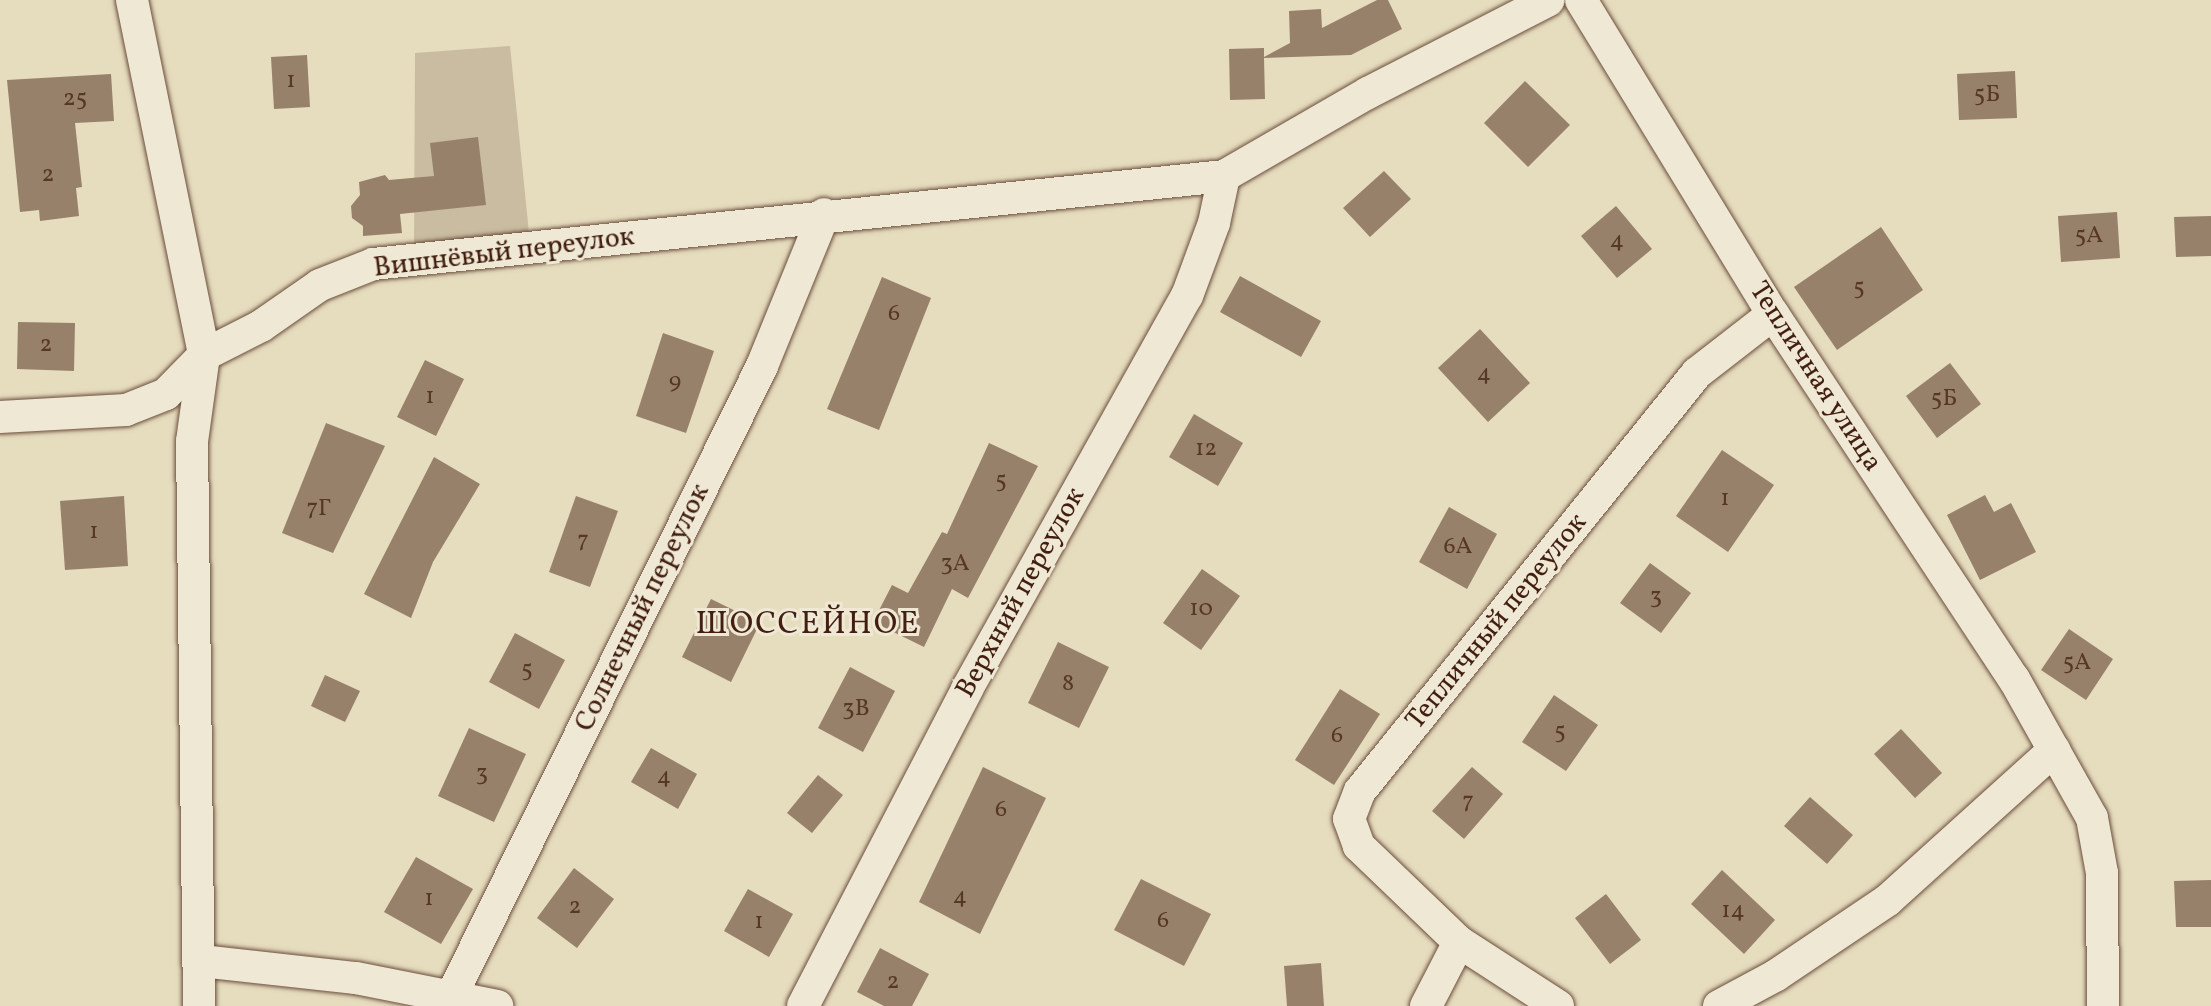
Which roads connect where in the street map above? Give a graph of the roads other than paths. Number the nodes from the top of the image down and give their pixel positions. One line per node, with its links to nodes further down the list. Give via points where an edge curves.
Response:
1 (132, 0): 7 (street)
2 (1549, 0): 4 (street, via 1368,93)
3 (1581, 0): 6 (street, Тепличная улица)
4 (1224, 176): 5 (street, Вишнёвый переулок); 16 (street, Верхний переулок, via 1214,223 1187,296 967,689)
5 (824, 214): 7 (street, Вишнёвый переулок, via 373,264 320,285 261,326); 12 (street, Солнечный переулок, via 762,366)
6 (1773, 314): 9 (street, Тепличная улица, via 2014,679); 10 (street, Тепличный переулок, via 1697,373 1360,791 1349,819 1359,846)
7 (204, 355): 8 (street, Вишнёвый переулок, via 166,394 126,410); 11 (street, via 192,441)
8 (0, 417)
9 (2054, 750): 13 (street, Тепличная улица, via 2092,818 2102,873); 19 (street, via 1888,900 1775,976)
10 (1459, 942): 17 (street); 18 (street)
11 (201, 961): 12 (street, via 356,978); 14 (street)
12 (451, 997): 15 (street)
13 (2102, 1001)
14 (199, 1006)
15 (497, 1006)
16 (803, 1006)
17 (1426, 1006)
18 (1558, 1006)
19 (1719, 1006)

